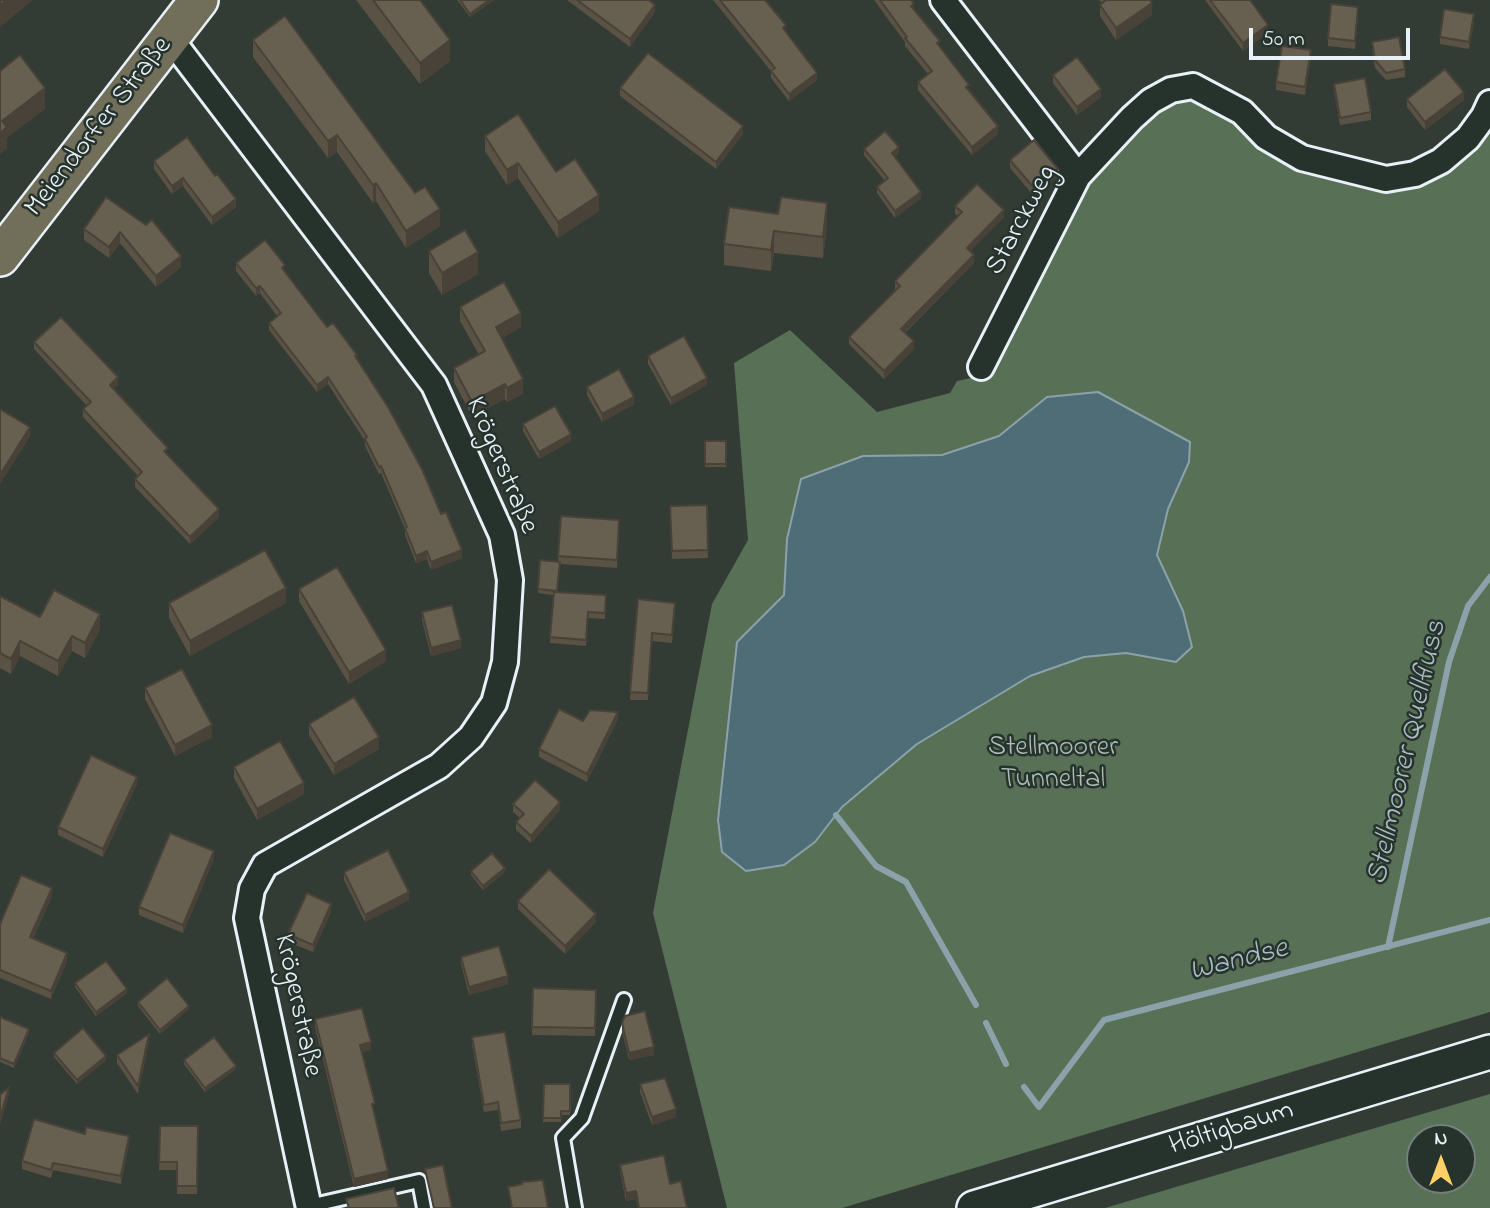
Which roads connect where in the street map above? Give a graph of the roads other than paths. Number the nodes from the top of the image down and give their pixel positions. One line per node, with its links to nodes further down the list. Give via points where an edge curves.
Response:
1 (199, 0): 3 (main road, Meiendorfer Straße)
2 (943, 0): 5 (street)
3 (170, 38): 6 (main road, Meiendorfer Straße); 10 (street, Krögerstraße, via 433,385 502,535 510,580 505,662 494,703 471,737 439,766 265,865 252,889 247,918)
4 (1490, 103): 5 (street, Starckweg, via 1468,138 1441,161 1415,174 1385,179 1302,158 1266,137 1242,112 1194,86 1171,90 1132,118)
5 (1078, 176): 7 (street, Starckweg)
6 (0, 257)
7 (981, 367)
8 (624, 1000): 12 (lane, via 582,1118 563,1138)
9 (1490, 1052): 13 (main road, Höltigbaum)
10 (309, 1207): 11 (lane, via 419,1181)
11 (424, 1208)
12 (575, 1208)
13 (974, 1208)

